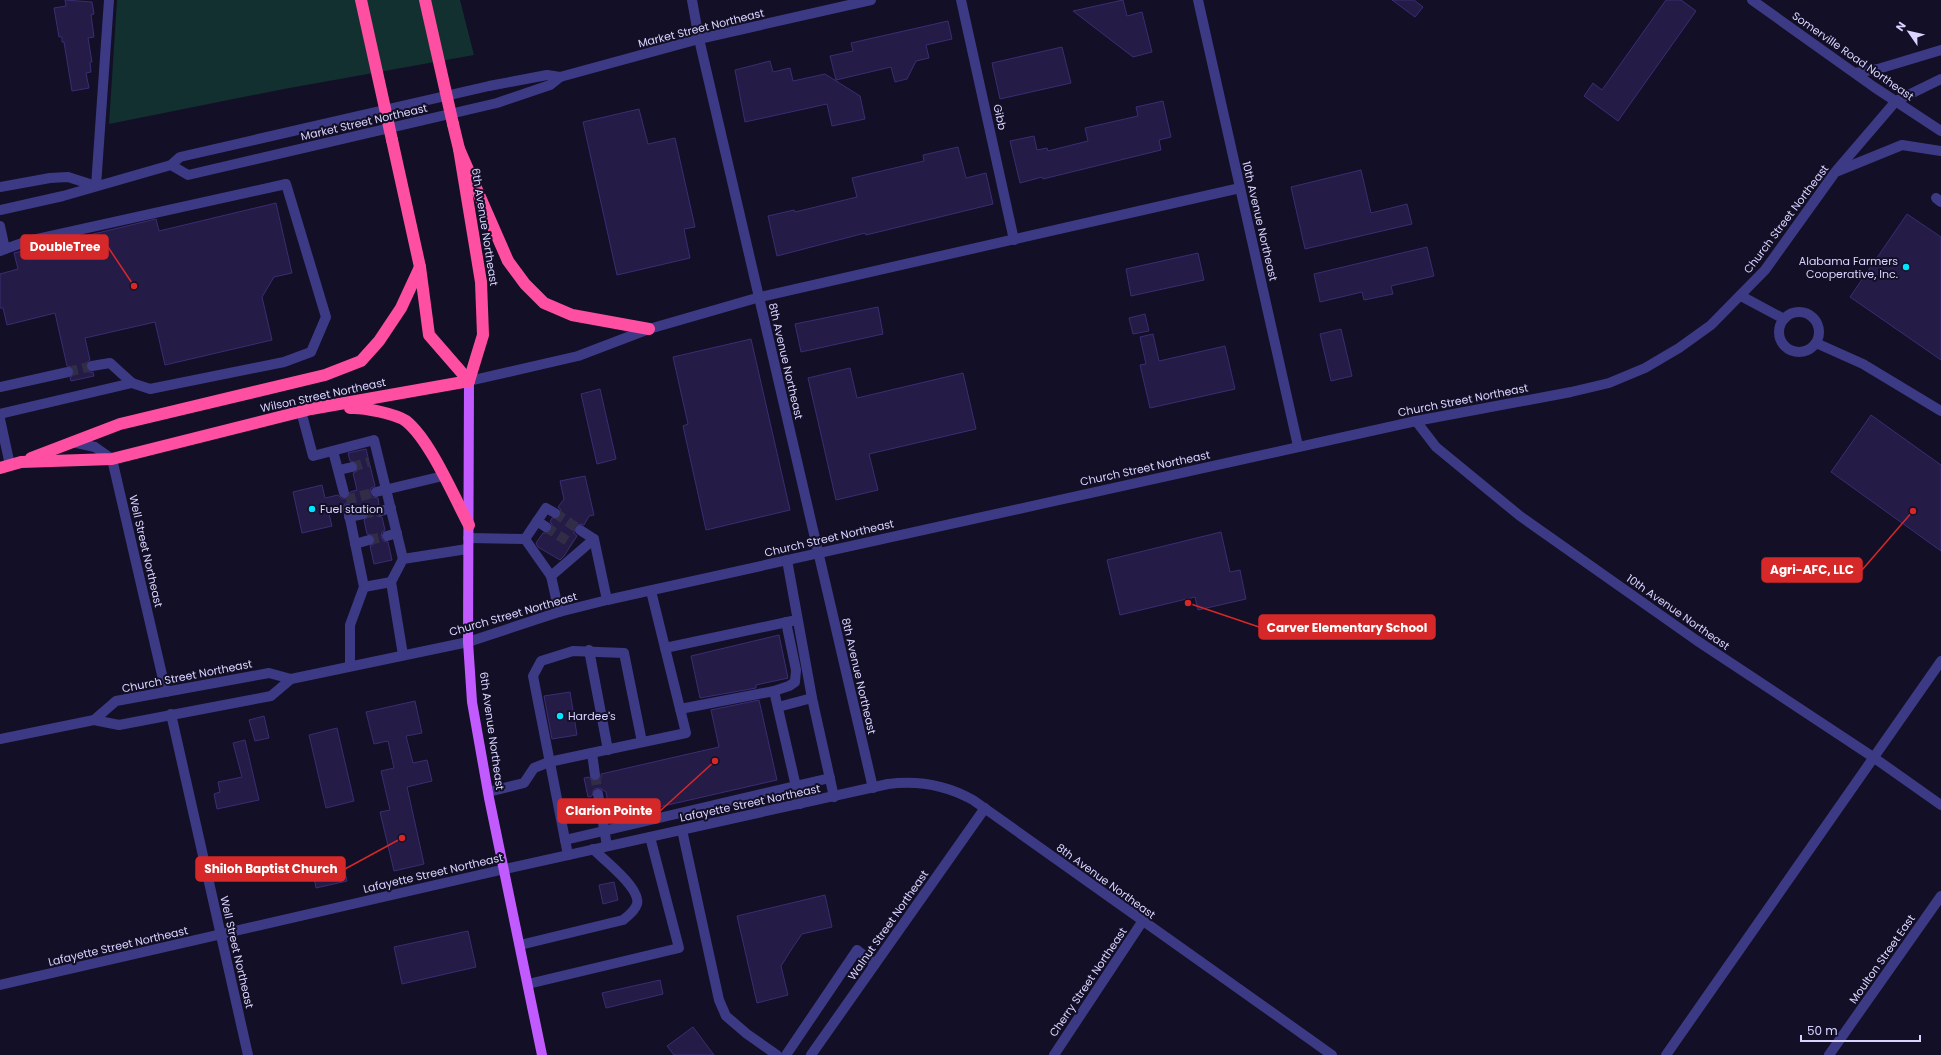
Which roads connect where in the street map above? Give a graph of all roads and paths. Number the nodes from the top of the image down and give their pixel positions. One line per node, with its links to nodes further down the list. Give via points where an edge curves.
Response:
1 (109, 0): 20 (street)
2 (361, 0): 27 (highway, bridge)
3 (425, 0): 16 (highway, 6th Avenue Northeast, bridge)
4 (692, 0): 9 (street, 8th Avenue Northeast)
5 (871, 0): 9 (street, Market Street Northeast)
6 (961, 0): 25 (street, Gibb)
7 (1198, 0): 22 (street, 10th Avenue Northeast)
8 (1752, 0): 11 (street, Somerville Road Northeast)
9 (699, 39): 12 (street, Market Street Northeast); 29 (street, 8th Avenue Northeast)
10 (1941, 50): 11 (street, via 1878,69)
11 (1855, 72): 14 (street, Somerville Road Northeast)
12 (560, 77): 18 (street, Market Street Northeast, via 547,75 489,86 180,157); 18 (street, Market Street Northeast, via 550,85 497,103 188,175)
13 (1941, 79): 14 (street)
14 (1896, 101): 15 (street, Somerville Road Northeast); 19 (street, Church Street Northeast)
15 (1941, 131)
16 (459, 149): 31 (highway, via 508,261 525,284 544,303 572,315); 35 (highway, 6th Avenue Northeast, via 481,282 483,335)
17 (1941, 151): 19 (street, via 1902,145)
18 (171, 165): 20 (street, Market Street Northeast)
19 (1836, 172): 28 (street, Church Street Northeast, via 1765,270)
20 (96, 186): 21 (street, via 68,178 50,178); 23 (street, Market Street Northeast)
21 (0, 187)
22 (1240, 188): 25 (street, Wilson Street Northeast); 44 (street, 10th Avenue Northeast)
23 (0, 210)
24 (0, 226): 26 (street)
25 (1014, 240): 29 (street, Wilson Street Northeast)
26 (2, 250): 36 (street, via 28,241 286,184 326,317 311,352 284,362 150,389)
27 (420, 267): 35 (highway, via 429,335); 43 (highway, via 401,308 379,341 361,360 325,375 120,424)
28 (1741, 296): 30 (street); 42 (street, Church Street Northeast, via 1711,325 1679,348 1645,368 1608,383)
29 (760, 297): 31 (street, Wilson Street Northeast); 72 (street, 8th Avenue Northeast)
30 (1784, 319): 32 (street, via 1795,312 1808,314 1817,323 1819,330); 32 (street, via 1780,325 1780,338 1787,348 1793,351 1806,351)
31 (649, 329): 35 (street, Wilson Street Northeast, via 578,356)
32 (1816, 343): 39 (street, via 1863,364)
33 (92, 366): 36 (street, via 110,363)
34 (68, 372): 37 (street)
35 (469, 380): 38 (highway, Wilson Street Northeast); 59 (main road, 6th Avenue Northeast)
36 (132, 383): 40 (street)
37 (0, 387)
38 (306, 410): 45 (street, via 313,456); 46 (highway, Wilson Street Northeast); 50 (highway, via 364,407 405,421 423,439)
39 (1941, 411)
40 (0, 414)
41 (0, 419): 47 (street)
42 (1416, 420): 44 (street, Church Street Northeast); 101 (street, 10th Avenue Northeast, via 1436,447 1520,516 1696,640)
43 (72, 442): 46 (street, via 95,447); 47 (highway)
44 (1298, 446): 72 (street, Church Street Northeast)
45 (333, 451): 49 (street); 51 (street, via 374,440 374,461)
46 (112, 459): 47 (highway, Wilson Street Northeast); 91 (street, Well Street Northeast)
47 (11, 465)
48 (352, 467): 49 (street)
49 (339, 470): 53 (street)
50 (442, 476): 51 (street); 59 (highway)
51 (387, 489): 52 (street); 54 (street)
52 (376, 492)
53 (344, 493)
54 (391, 508): 55 (street); 62 (street)
55 (381, 511)
56 (555, 513): 58 (street, via 546,508)
57 (362, 514): 68 (street, via 348,513)
58 (537, 521): 60 (street); 65 (street)
59 (469, 525): 64 (main road, 6th Avenue Northeast)
60 (546, 527)
61 (580, 530): 66 (street)
62 (397, 533): 63 (street); 73 (street)
63 (387, 536)
64 (468, 538): 65 (street); 70 (main road, 6th Avenue Northeast)
65 (525, 539): 75 (street)
66 (594, 539): 71 (street); 79 (street)
67 (369, 540): 68 (street)
68 (355, 544): 77 (street)
69 (572, 544): 71 (street)
70 (467, 549): 73 (street); 83 (main road, 6th Avenue Northeast)
71 (581, 550): 75 (street)
72 (818, 552): 74 (street, Church Street Northeast); 106 (street, 8th Avenue Northeast)
73 (403, 559): 76 (street)
74 (786, 560): 78 (street, Church Street Northeast); 81 (street)
75 (551, 576): 80 (street)
76 (391, 582): 77 (street); 86 (street)
77 (364, 587): 88 (street, via 350,625)
78 (651, 591): 79 (street, Church Street Northeast); 84 (street)
79 (607, 600): 80 (street, Church Street Northeast)
80 (559, 612): 83 (street, Church Street Northeast)
81 (799, 620): 82 (street); 92 (street)
82 (786, 622): 84 (street); 90 (street, via 796,670 795,682)
83 (468, 642): 86 (street, Church Street Northeast); 107 (main road, 6th Avenue Northeast, via 472,702)
84 (665, 648): 94 (street)
85 (589, 650): 98 (street, via 624,653); 99 (street); 102 (street, via 562,653 541,661 533,676)
86 (403, 655): 88 (street, Church Street Northeast)
87 (1941, 661): 101 (street)
88 (350, 666): 89 (street, Church Street Northeast)
89 (291, 679): 91 (street, Church Street Northeast, via 268,673); 95 (street, Church Street Northeast, via 271,696)
90 (774, 691): 93 (street); 94 (street)
91 (166, 692): 96 (street, Church Street Northeast, via 116,702)
92 (812, 698): 93 (street); 104 (street)
93 (778, 707): 105 (street)
94 (680, 709): 98 (street, via 686,733)
95 (171, 714): 96 (street, Church Street Northeast, via 118,725); 123 (street, Well Street Northeast)
96 (94, 720): 97 (street, Church Street Northeast)
97 (0, 739)
98 (642, 742): 99 (street)
99 (608, 750): 100 (street)
100 (592, 753): 102 (street); 103 (street)
101 (1873, 757): 111 (street, 10th Avenue Northeast); 135 (street)
102 (549, 762): 107 (street, via 534,768 524,783); 116 (street)
103 (595, 775)
104 (830, 778): 105 (street); 109 (street)
105 (795, 786): 110 (street); 113 (street)
106 (872, 788): 109 (street, Lafayette Street Northeast); 112 (street, 8th Avenue Northeast, via 904,782 935,784 961,793)
107 (488, 792): 120 (main road, 6th Avenue Northeast)
108 (598, 794): 113 (street)
109 (834, 797): 110 (street, Lafayette Street Northeast)
110 (800, 804): 114 (street, Lafayette Street Northeast)
111 (1941, 805)
112 (985, 808): 122 (street, 8th Avenue Northeast); 125 (street, Walnut Street Northeast)
113 (605, 830): 116 (street); 117 (street)
114 (682, 830): 115 (street, Lafayette Street Northeast); 130 (street, via 719,1000 726,1016)
115 (650, 837): 117 (street, Lafayette Street Northeast); 126 (street, via 679,948)
116 (565, 840): 119 (street)
117 (607, 846): 118 (street, Lafayette Street Northeast)
118 (593, 849): 119 (street, Lafayette Street Northeast); 124 (street, via 636,892 637,903 632,913 623,920)
119 (568, 855): 120 (street, Lafayette Street Northeast)
120 (504, 869): 123 (street, Lafayette Street Northeast); 124 (main road, 6th Avenue Northeast)
121 (1941, 896): 136 (street, Moulton Street East)
122 (1142, 922): 133 (street, Cherry Street Northeast); 134 (street, 8th Avenue Northeast)
123 (221, 935): 127 (street, Lafayette Street Northeast); 128 (street, Well Street Northeast)
124 (520, 945): 126 (main road, 6th Avenue Northeast)
125 (876, 964): 131 (street, via 857,950); 132 (street, Walnut Street Northeast)
126 (528, 984): 129 (main road, 6th Avenue Northeast)
127 (0, 985)
128 (248, 1055)
129 (542, 1055)
130 (777, 1055)
131 (786, 1055)
132 (811, 1055)
133 (1054, 1055)
134 (1332, 1055)
135 (1666, 1055)
136 (1829, 1055)

